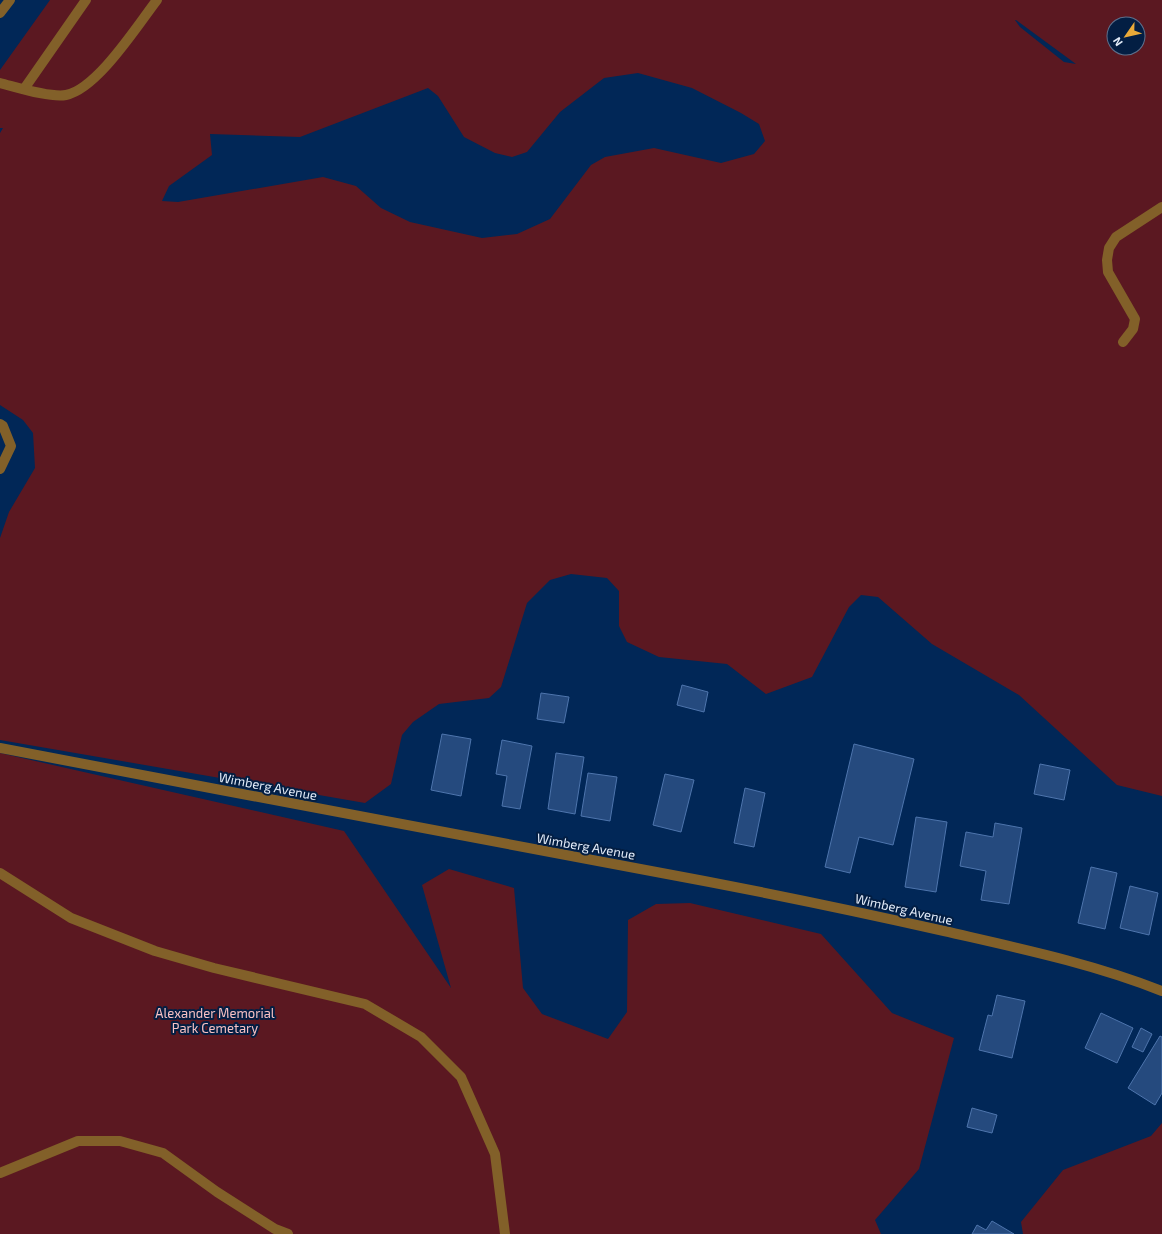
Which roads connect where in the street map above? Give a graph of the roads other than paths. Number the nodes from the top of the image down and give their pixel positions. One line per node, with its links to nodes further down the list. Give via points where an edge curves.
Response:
1 (10, 0): 4 (street)
2 (86, 0): 6 (street)
3 (157, 0): 6 (street, via 98,75 80,90 65,96)
4 (0, 13)
5 (0, 83): 6 (street)
6 (24, 89)
7 (1162, 207): 8 (street, via 1116,237 1110,248 1108,272 1134,319 1133,329)
8 (1123, 342)
9 (0, 424): 10 (street, via 10,446)
10 (0, 469)
11 (0, 748): 13 (street, Wimberg Avenue, via 860,912 1065,958 1128,977)
12 (0, 873): 16 (street, via 71,918 154,951 365,1004 421,1037 461,1077 495,1154)
13 (1162, 991)
14 (0, 1173): 15 (street, via 78,1141 120,1141 163,1153 217,1192 275,1229)
15 (288, 1234)
16 (505, 1234)

